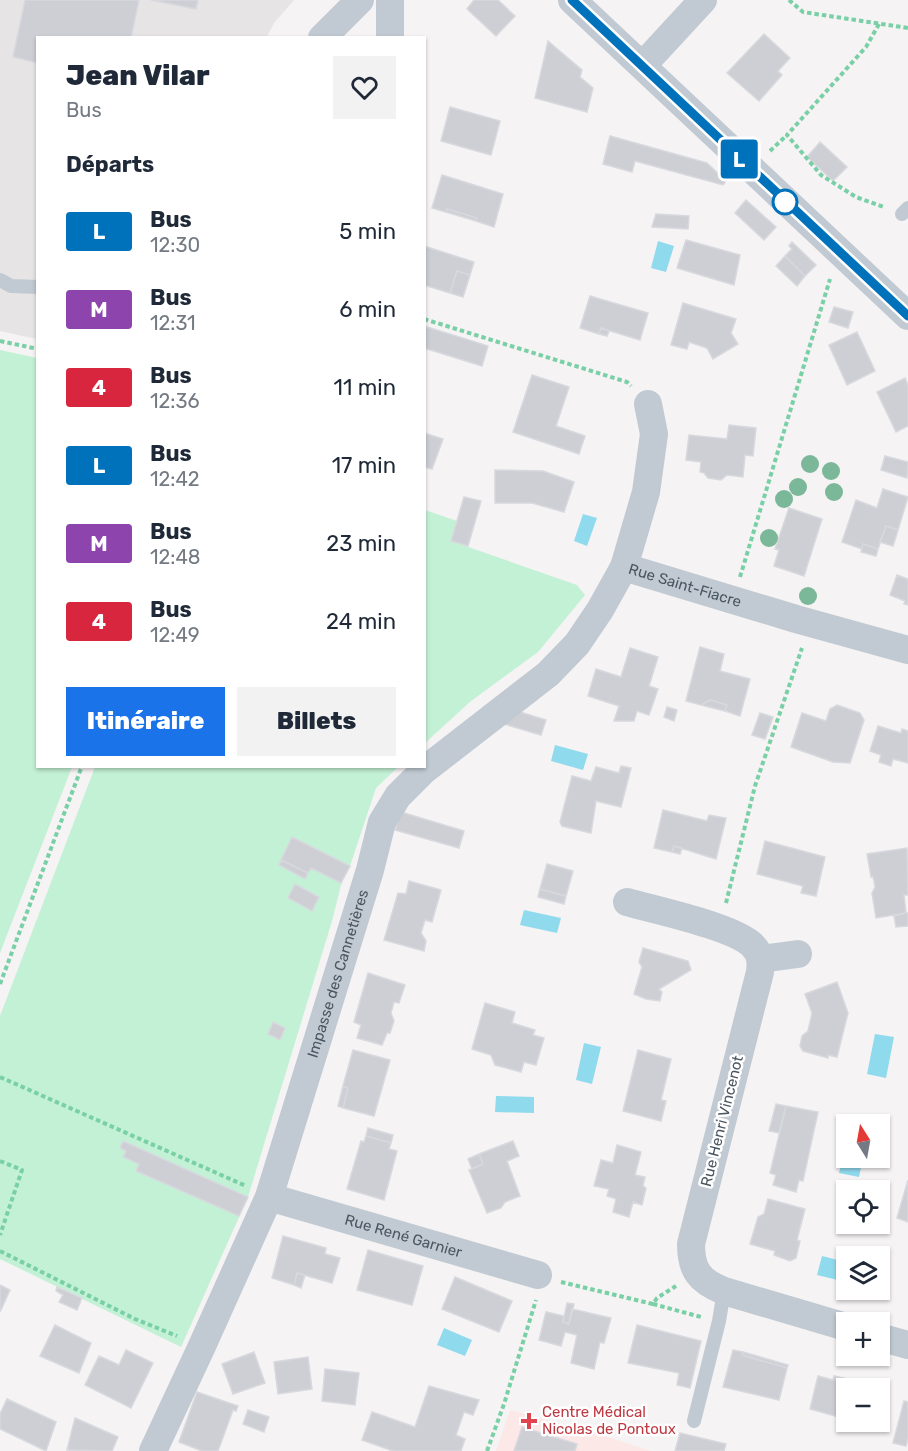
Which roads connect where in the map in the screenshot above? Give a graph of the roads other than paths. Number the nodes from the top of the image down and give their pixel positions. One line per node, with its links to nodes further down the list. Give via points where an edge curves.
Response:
1 (360, 0): 5 (street)
2 (390, 0): 6 (street)
3 (572, 0): 7 (street)
4 (703, 0): 7 (street)
5 (324, 36)
6 (390, 36)
7 (643, 65): 10 (street)
8 (0, 280): 9 (lane, via 11,286)
9 (36, 287)
10 (908, 316)
11 (648, 404): 12 (street, Rue Saint-Fiacre, via 654,434 646,492)
12 (624, 567): 13 (street, Rue Saint-Fiacre); 17 (street, Impasse des Cannetières, via 600,610 569,652 548,674 423,771 398,796 382,822)
13 (908, 650)
14 (627, 902): 16 (street, via 741,936)
15 (798, 954): 16 (street)
16 (761, 959): 19 (street, Rue Henri Vincenot, via 691,1244 691,1260 697,1274)
17 (269, 1197): 18 (street, Rue René Garnier); 24 (street, Impasse des Cannetières)
18 (538, 1275)
19 (724, 1291): 20 (street); 23 (lane)
20 (836, 1324)
21 (890, 1339): 22 (street)
22 (908, 1345)
23 (694, 1422)
24 (153, 1451)

